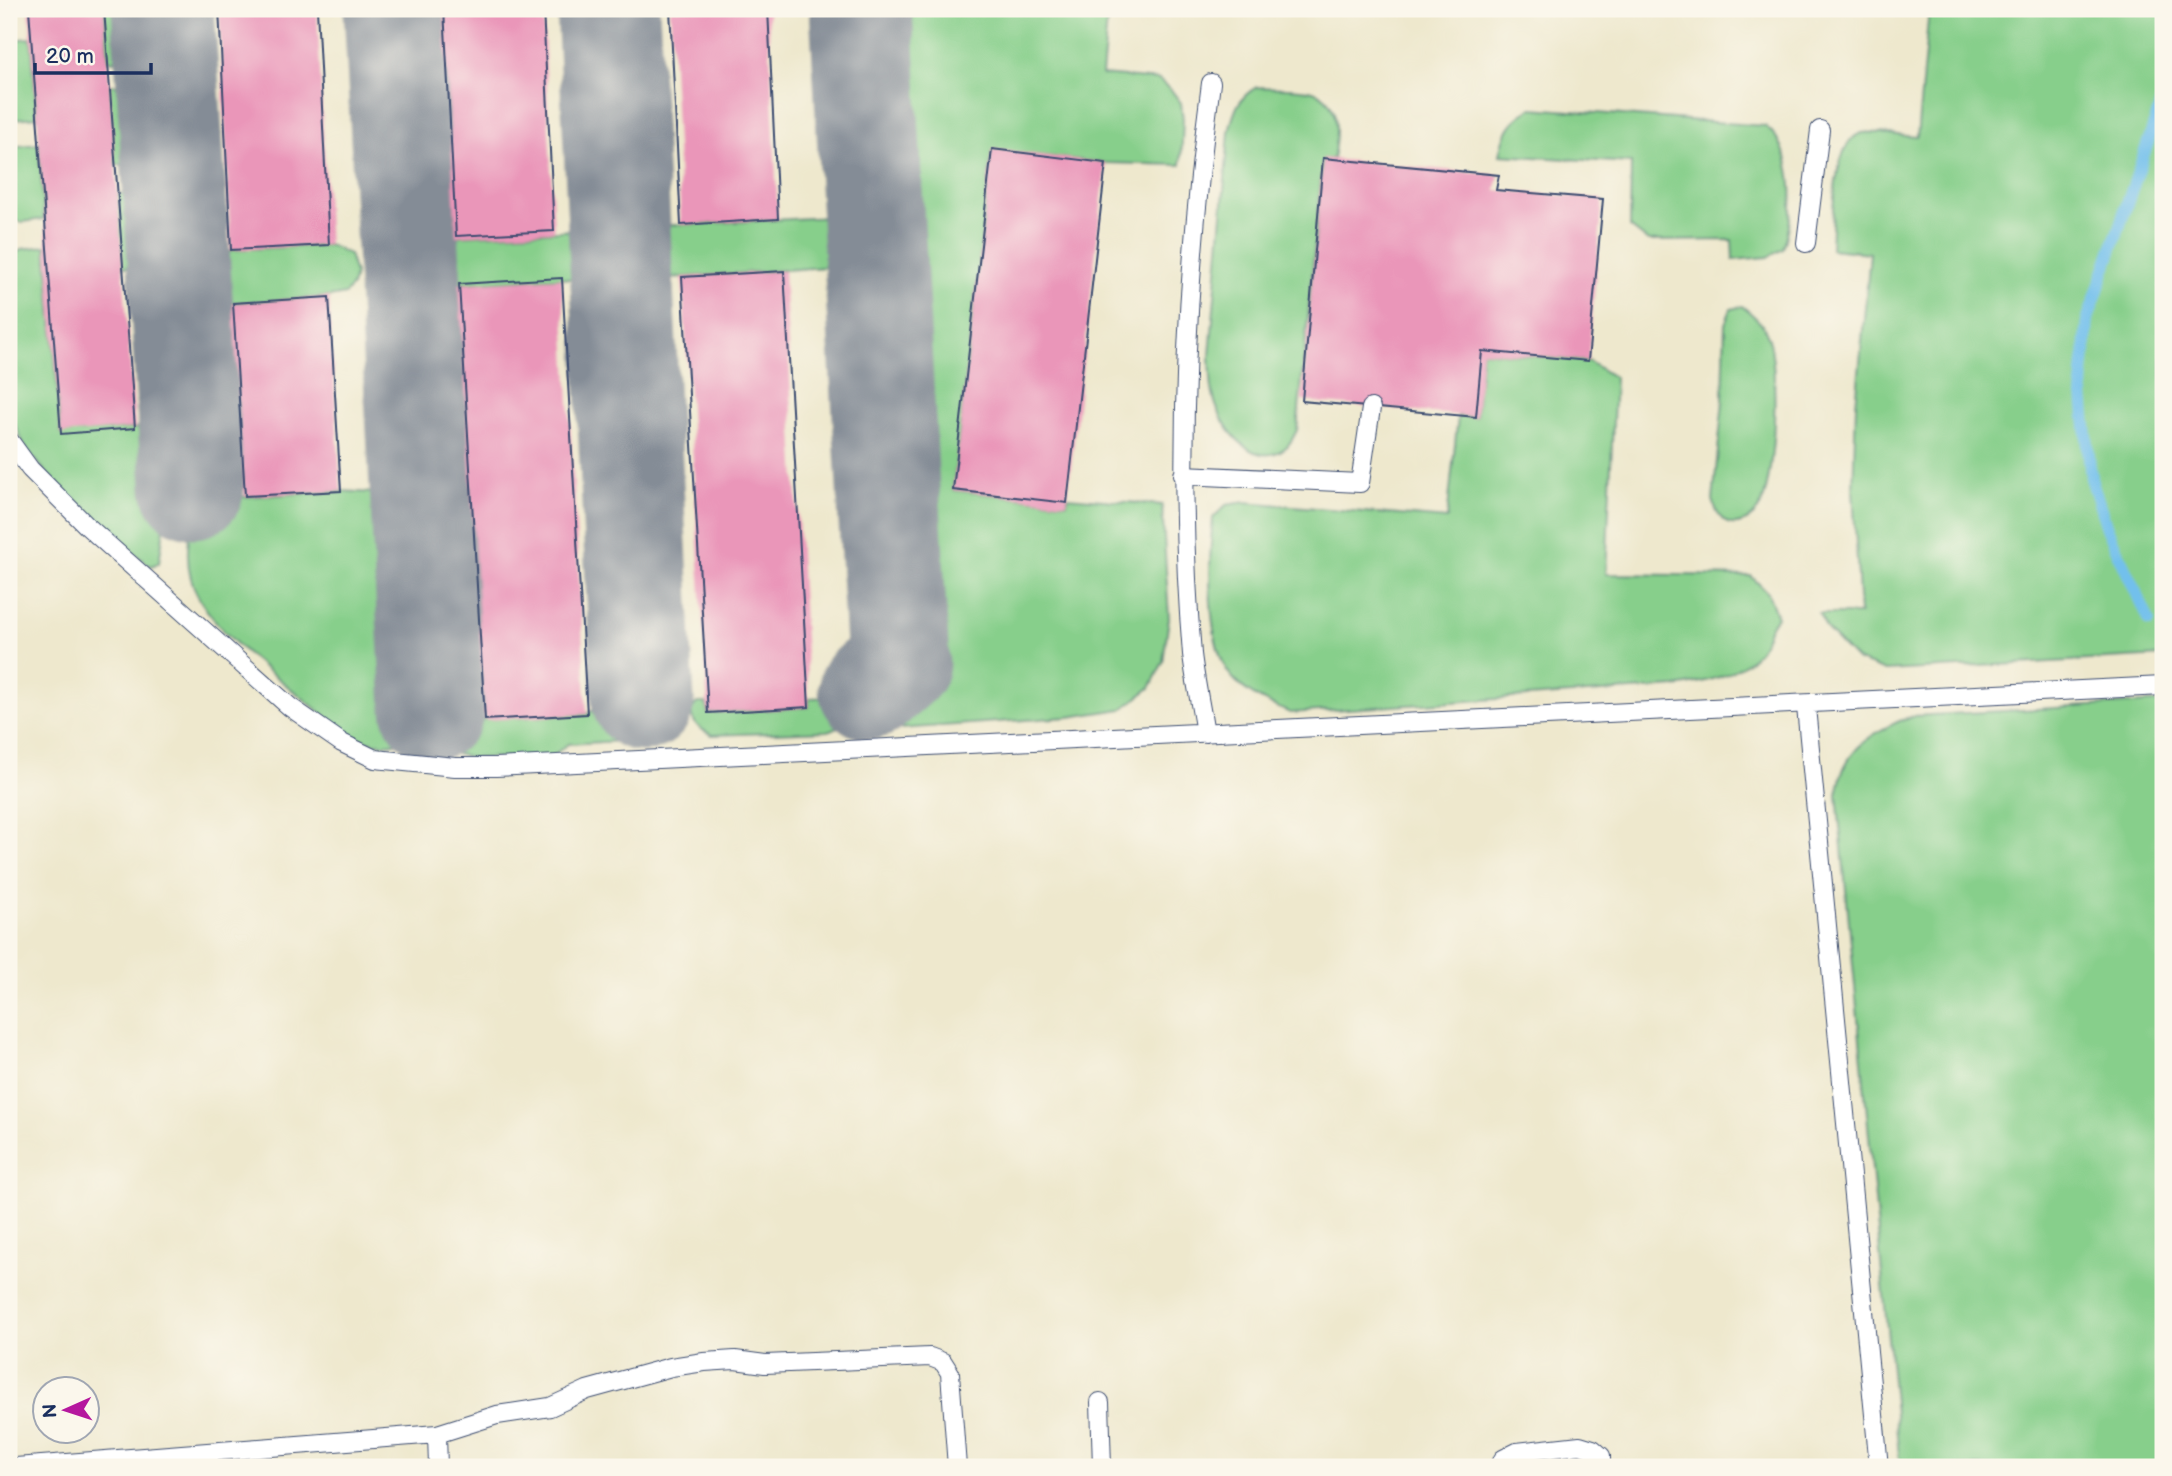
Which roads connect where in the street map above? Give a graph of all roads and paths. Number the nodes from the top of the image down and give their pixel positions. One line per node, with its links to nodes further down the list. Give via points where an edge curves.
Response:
1 (1210, 83): 6 (lane, via 1193,256)
2 (1819, 130): 3 (lane)
3 (1806, 243)
4 (1371, 408): 6 (lane, via 1360,484)
5 (9, 440): 9 (lane, via 30,470 87,526 290,707 342,743 375,759 496,767)
6 (1183, 475): 9 (lane, via 1192,656)
7 (2163, 686): 8 (lane)
8 (1806, 707): 9 (lane); 18 (lane)
9 (1205, 733)
10 (1100, 1402): 15 (lane)
11 (437, 1434): 12 (lane); 13 (lane); 14 (lane, via 497,1415 550,1406 587,1390 682,1365 930,1357 943,1362 950,1373)
12 (16, 1467)
13 (438, 1467)
14 (957, 1467)
15 (1102, 1467)
16 (1500, 1467): 17 (lane, via 1503,1459 1517,1451 1580,1445 1601,1456)
17 (1601, 1467)
18 (1879, 1467)

